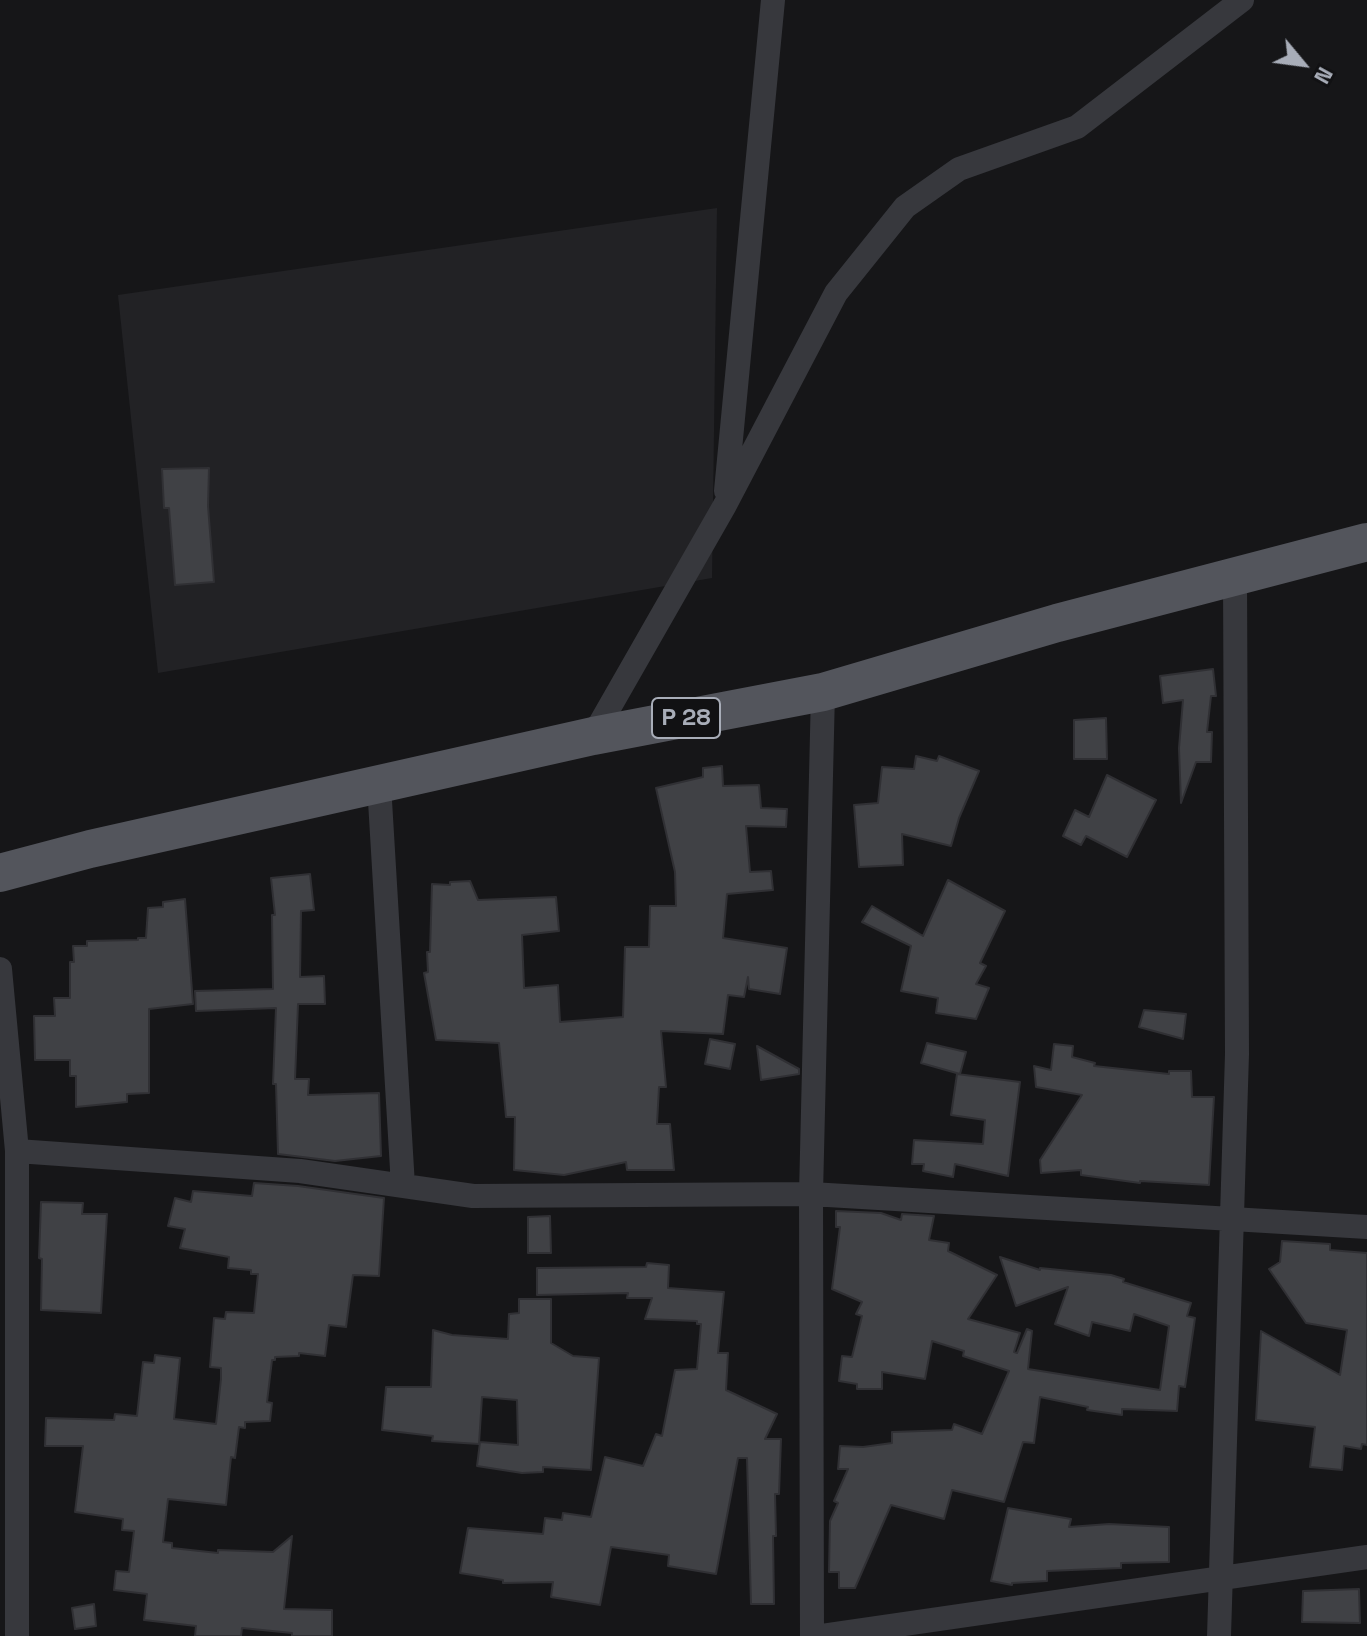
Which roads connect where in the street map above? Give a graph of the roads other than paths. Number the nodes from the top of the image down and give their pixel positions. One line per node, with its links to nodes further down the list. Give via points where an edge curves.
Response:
1 (773, 0): 3 (street)
2 (1242, 0): 3 (street, via 1077,127 959,169 905,207 836,293)
3 (725, 505): 7 (street)
4 (1367, 542): 5 (main road, P 28)
5 (1235, 578): 6 (main road, P 28, via 1057,623); 14 (street)
6 (823, 692): 7 (main road, P 28); 13 (street)
7 (593, 736): 8 (main road, P 28)
8 (379, 784): 9 (main road, P 28); 12 (street)
9 (0, 873)
10 (0, 969): 11 (street)
11 (17, 1151): 12 (street, via 300,1171); 18 (street)
12 (403, 1186): 13 (street, via 473,1196)
13 (811, 1194): 14 (street); 19 (street)
14 (1233, 1221): 15 (street); 17 (street)
15 (1367, 1227)
16 (1367, 1557): 17 (street)
17 (1219, 1579): 20 (street); 21 (street)
18 (17, 1636)
19 (812, 1636)
20 (822, 1636)
21 (1219, 1636)

